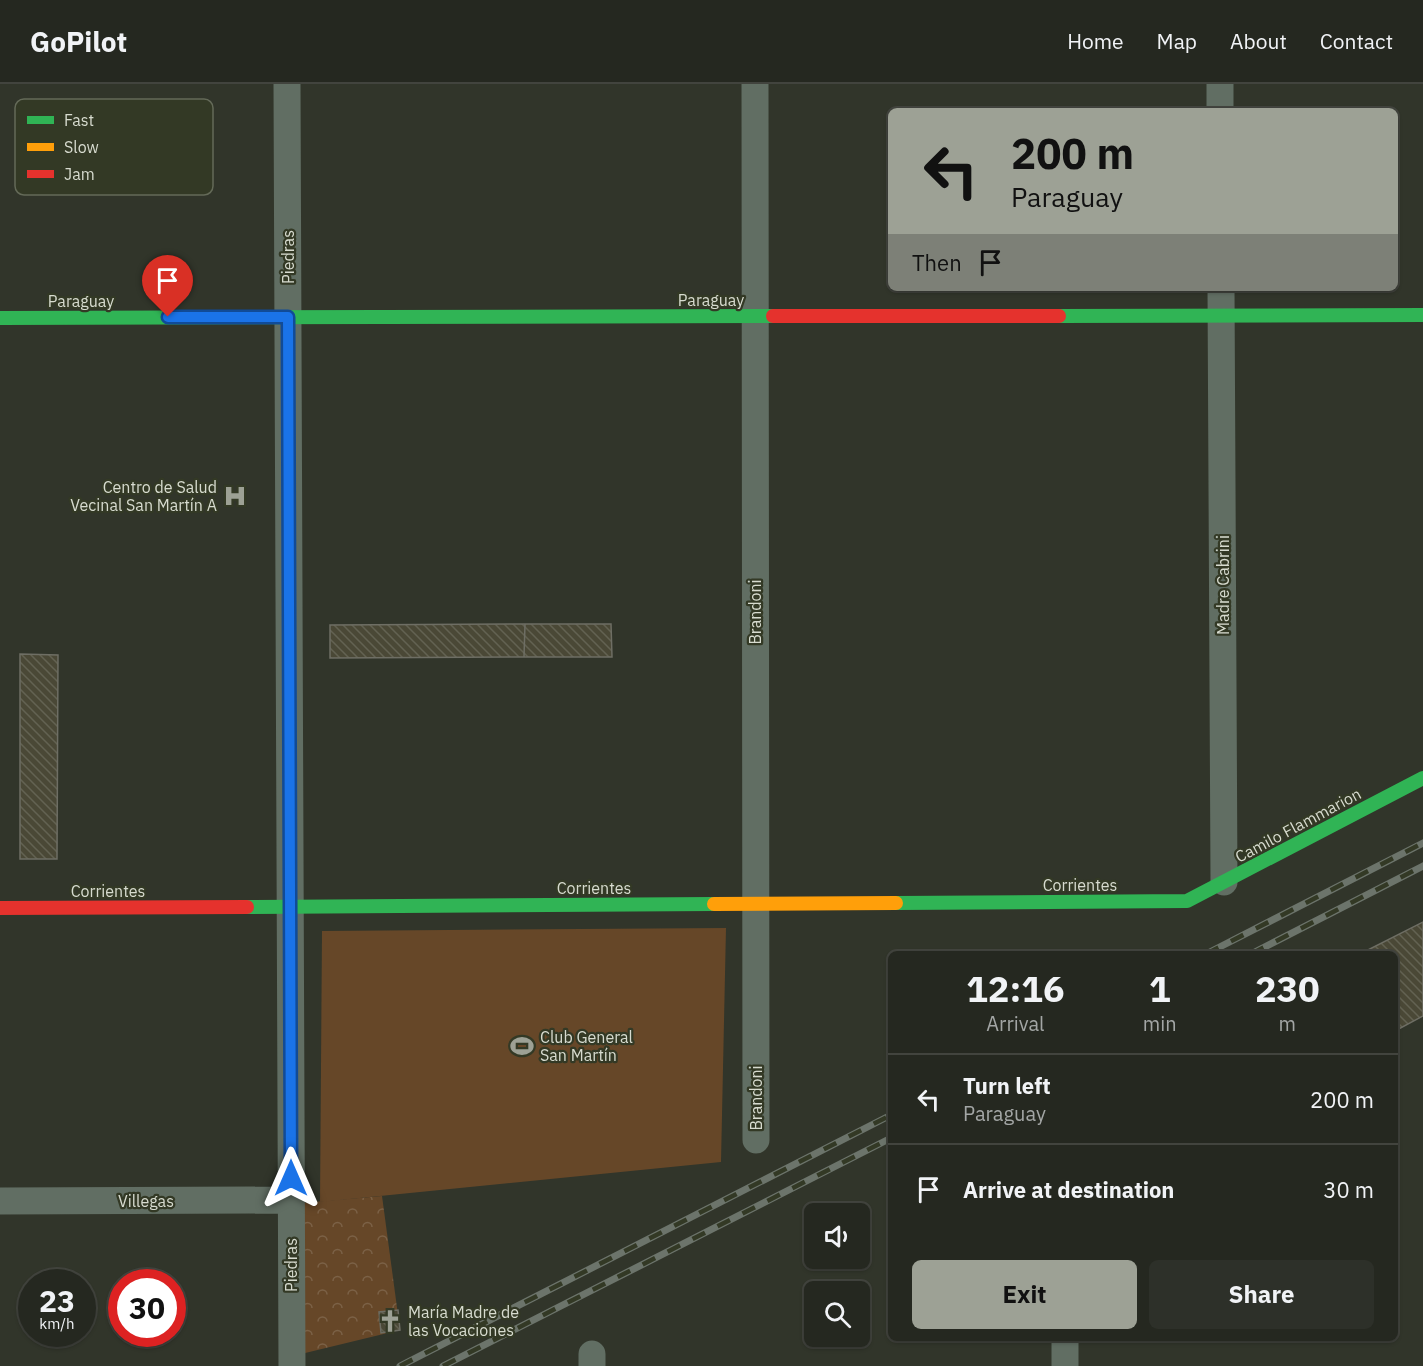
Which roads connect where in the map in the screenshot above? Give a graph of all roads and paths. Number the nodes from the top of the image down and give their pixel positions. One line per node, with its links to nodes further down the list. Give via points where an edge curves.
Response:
1 (287, 84): 9 (street, Piedras)
2 (754, 84): 8 (street, Brandoni)
3 (1220, 84): 4 (street)
4 (1220, 108)
5 (1221, 291): 6 (street, Madre Cabrini)
6 (1222, 315): 7 (street, Paraguay); 8 (street, Paraguay); 12 (street, Madre Cabrini)
7 (1423, 315)
8 (755, 316): 9 (street, Paraguay); 14 (street, Brandoni)
9 (288, 317): 10 (street, Paraguay); 15 (street, Piedras)
10 (0, 318)
11 (1423, 778): 12 (street, Camilo Flammarion)
12 (1224, 882): 13 (street, Camilo Flammarion)
13 (1187, 901): 14 (street, Corrientes)
14 (756, 904): 15 (street, Corrientes); 17 (street, Brandoni)
15 (290, 906): 16 (street, Corrientes); 18 (street, Piedras)
16 (0, 908)
17 (756, 1140)
18 (291, 1200): 19 (street, Villegas); 21 (street, Piedras)
19 (0, 1201)
20 (1065, 1341): 22 (street)
21 (292, 1366)
22 (1065, 1366)

